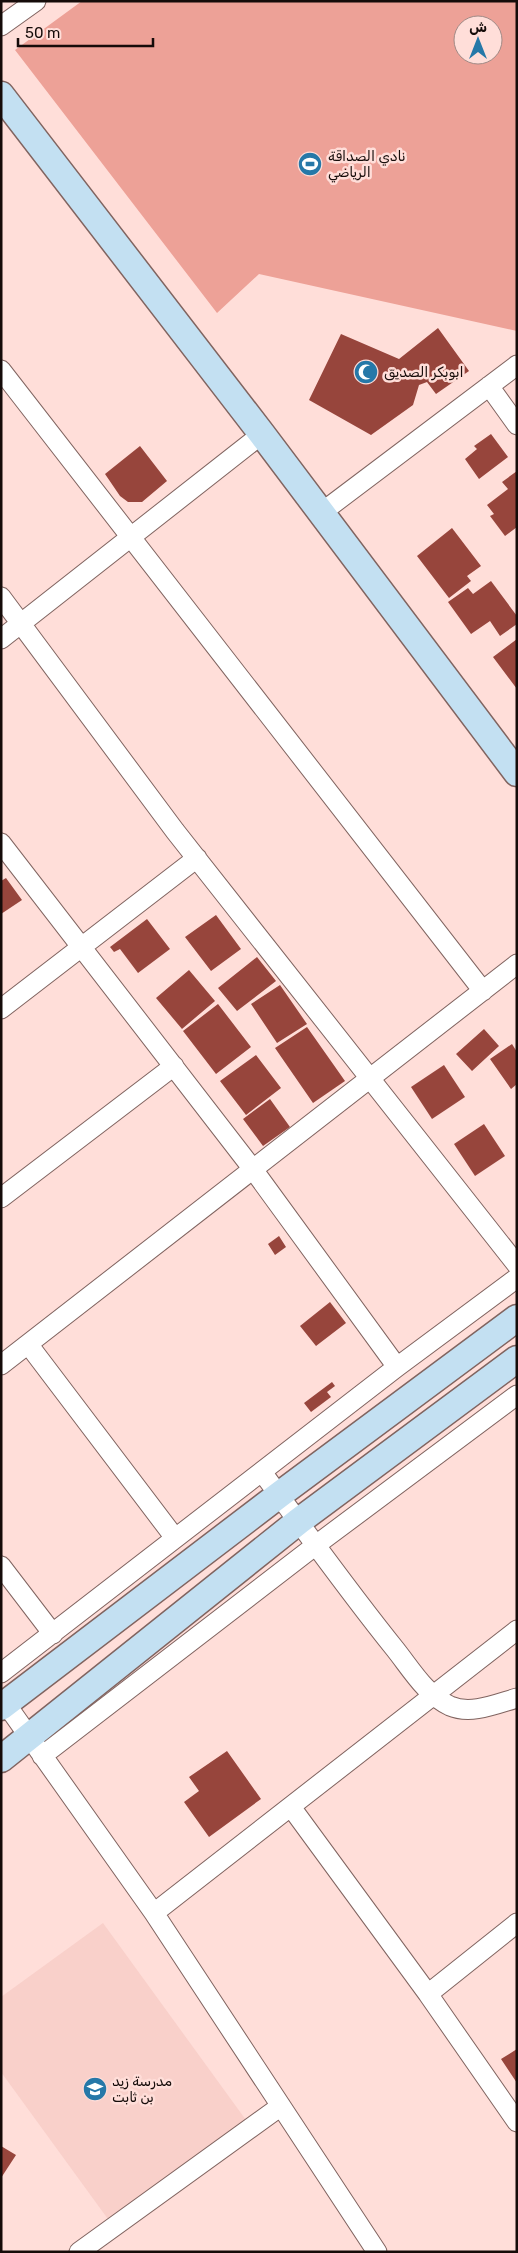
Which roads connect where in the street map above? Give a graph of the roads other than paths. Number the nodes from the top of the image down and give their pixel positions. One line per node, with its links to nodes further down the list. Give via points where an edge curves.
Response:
1 (36, 1): 2 (street)
2 (1, 26)
3 (1, 95): 8 (street)
4 (517, 365): 6 (street)
5 (1, 370): 10 (street)
6 (489, 386): 7 (street); 9 (street)
7 (517, 424)
8 (262, 434): 9 (street); 10 (street)
9 (321, 513): 14 (street)
10 (132, 538): 12 (street); 19 (street)
11 (1, 597): 12 (street)
12 (22, 624): 13 (street); 16 (street, via 174,832)
13 (1, 639)
14 (517, 773)
15 (1, 843): 17 (street)
16 (197, 858): 17 (street); 22 (street)
17 (81, 948): 20 (street); 21 (street)
18 (517, 964): 19 (street)
19 (483, 991): 22 (street)
20 (1, 1009)
21 (174, 1066): 23 (street); 24 (street)
22 (370, 1076): 23 (street); 25 (street)
23 (252, 1168): 28 (street); 31 (street)
24 (1, 1198)
25 (517, 1264)
26 (517, 1278): 31 (street)
27 (517, 1318): 34 (street)
28 (28, 1344): 30 (street); 36 (street)
29 (517, 1359): 35 (street)
30 (1, 1365)
31 (397, 1368): 33 (street)
32 (517, 1395): 37 (street)
33 (262, 1472): 34 (street); 36 (street)
34 (279, 1495): 35 (street); 44 (street)
35 (299, 1521): 37 (street); 45 (street)
36 (174, 1538): 40 (street)
37 (316, 1544): 42 (street); 45 (street)
38 (1, 1566): 40 (street)
39 (517, 1630): 42 (street)
40 (53, 1634): 41 (street)
41 (1, 1673)
42 (433, 1696): 43 (street, via 464,1710); 47 (street)
43 (517, 1698)
44 (3, 1706): 45 (street)
45 (35, 1746): 46 (street); 48 (street)
46 (1, 1759)
47 (291, 1806): 48 (street); 50 (street)
48 (154, 1913): 51 (street)
49 (517, 1923): 50 (street)
50 (428, 1994): 52 (street)
51 (282, 2106): 53 (street); 54 (street)
52 (517, 2122)
53 (79, 2252)
54 (377, 2252)

